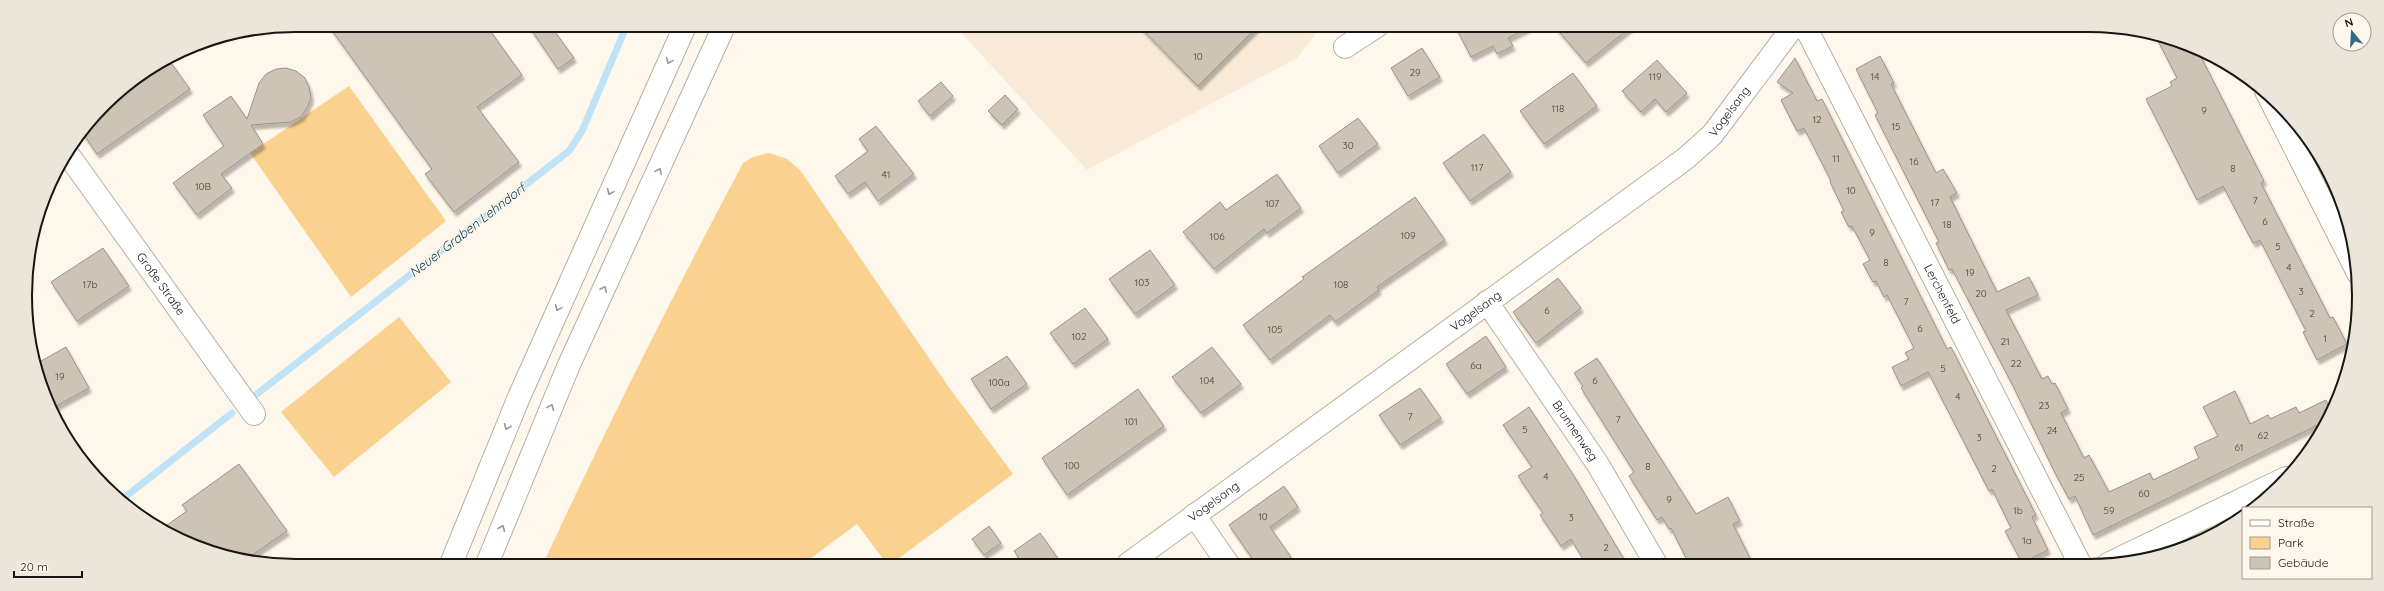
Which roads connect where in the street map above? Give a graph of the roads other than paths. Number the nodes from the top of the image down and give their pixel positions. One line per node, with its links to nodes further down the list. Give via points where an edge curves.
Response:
1 (682, 32): 15 (main road, one-way to 15, via 522,390)
2 (721, 32): 16 (main road, one-way to 2, via 568,368)
3 (1368, 32): 6 (main road)
4 (1789, 32): 10 (main road, Vogelsang, via 1712,136 1685,159)
5 (1808, 32): 20 (main road, Lerchenfeld)
6 (1345, 47)
7 (2275, 109): 9 (main road)
8 (70, 159): 11 (main road, Große Straße)
9 (2349, 255)
10 (1487, 302): 13 (main road, Vogelsang); 19 (main road, Brunnenweg, via 1597,463)
11 (254, 414)
12 (2272, 485): 14 (main road)
13 (1194, 515): 17 (main road, Vogelsang); 18 (main road)
14 (2122, 557)
15 (453, 559)
16 (489, 559)
17 (1135, 559)
18 (1225, 559)
19 (1653, 559)
20 (2077, 559)

